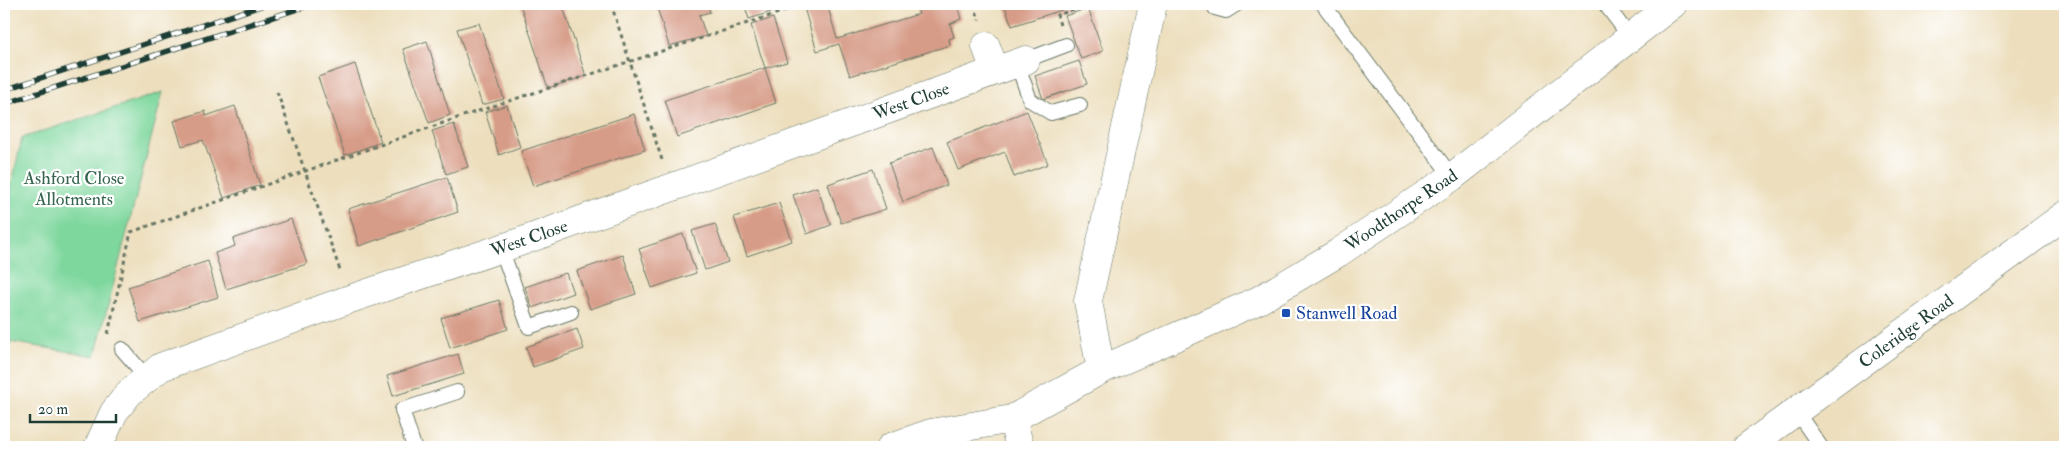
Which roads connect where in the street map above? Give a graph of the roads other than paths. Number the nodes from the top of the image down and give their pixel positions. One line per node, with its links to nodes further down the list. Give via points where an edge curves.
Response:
1 (1153, 4): 16 (street, via 1088,301)
2 (1237, 4): 6 (lane, via 1226,11)
3 (1323, 4): 11 (lane)
4 (1605, 4): 7 (lane)
5 (1672, 4): 7 (street, Woodthorpe Road)
6 (1214, 8)
7 (1630, 37): 11 (street, Woodthorpe Road)
8 (1066, 45): 9 (lane)
9 (1006, 60): 10 (lane, via 1030,100 1051,113); 13 (street, West Close)
10 (1080, 105)
11 (1452, 178): 16 (street, Woodthorpe Road, via 1259,300)
12 (2065, 215): 19 (street, Coleridge Road)
13 (501, 248): 14 (lane, via 529,327); 17 (street, West Close, via 161,367)
14 (571, 312)
15 (122, 349): 17 (lane)
16 (1101, 370): 20 (street)
17 (147, 378): 21 (street, West Close, via 114,412)
18 (457, 392): 22 (lane, via 402,410)
19 (1796, 411): 25 (street, Coleridge Road); 26 (lane)
20 (1012, 419): 23 (street, via 931,433); 24 (street)
21 (98, 447)
22 (414, 447)
23 (891, 447)
24 (1020, 447)
25 (1747, 447)
26 (1821, 447)

